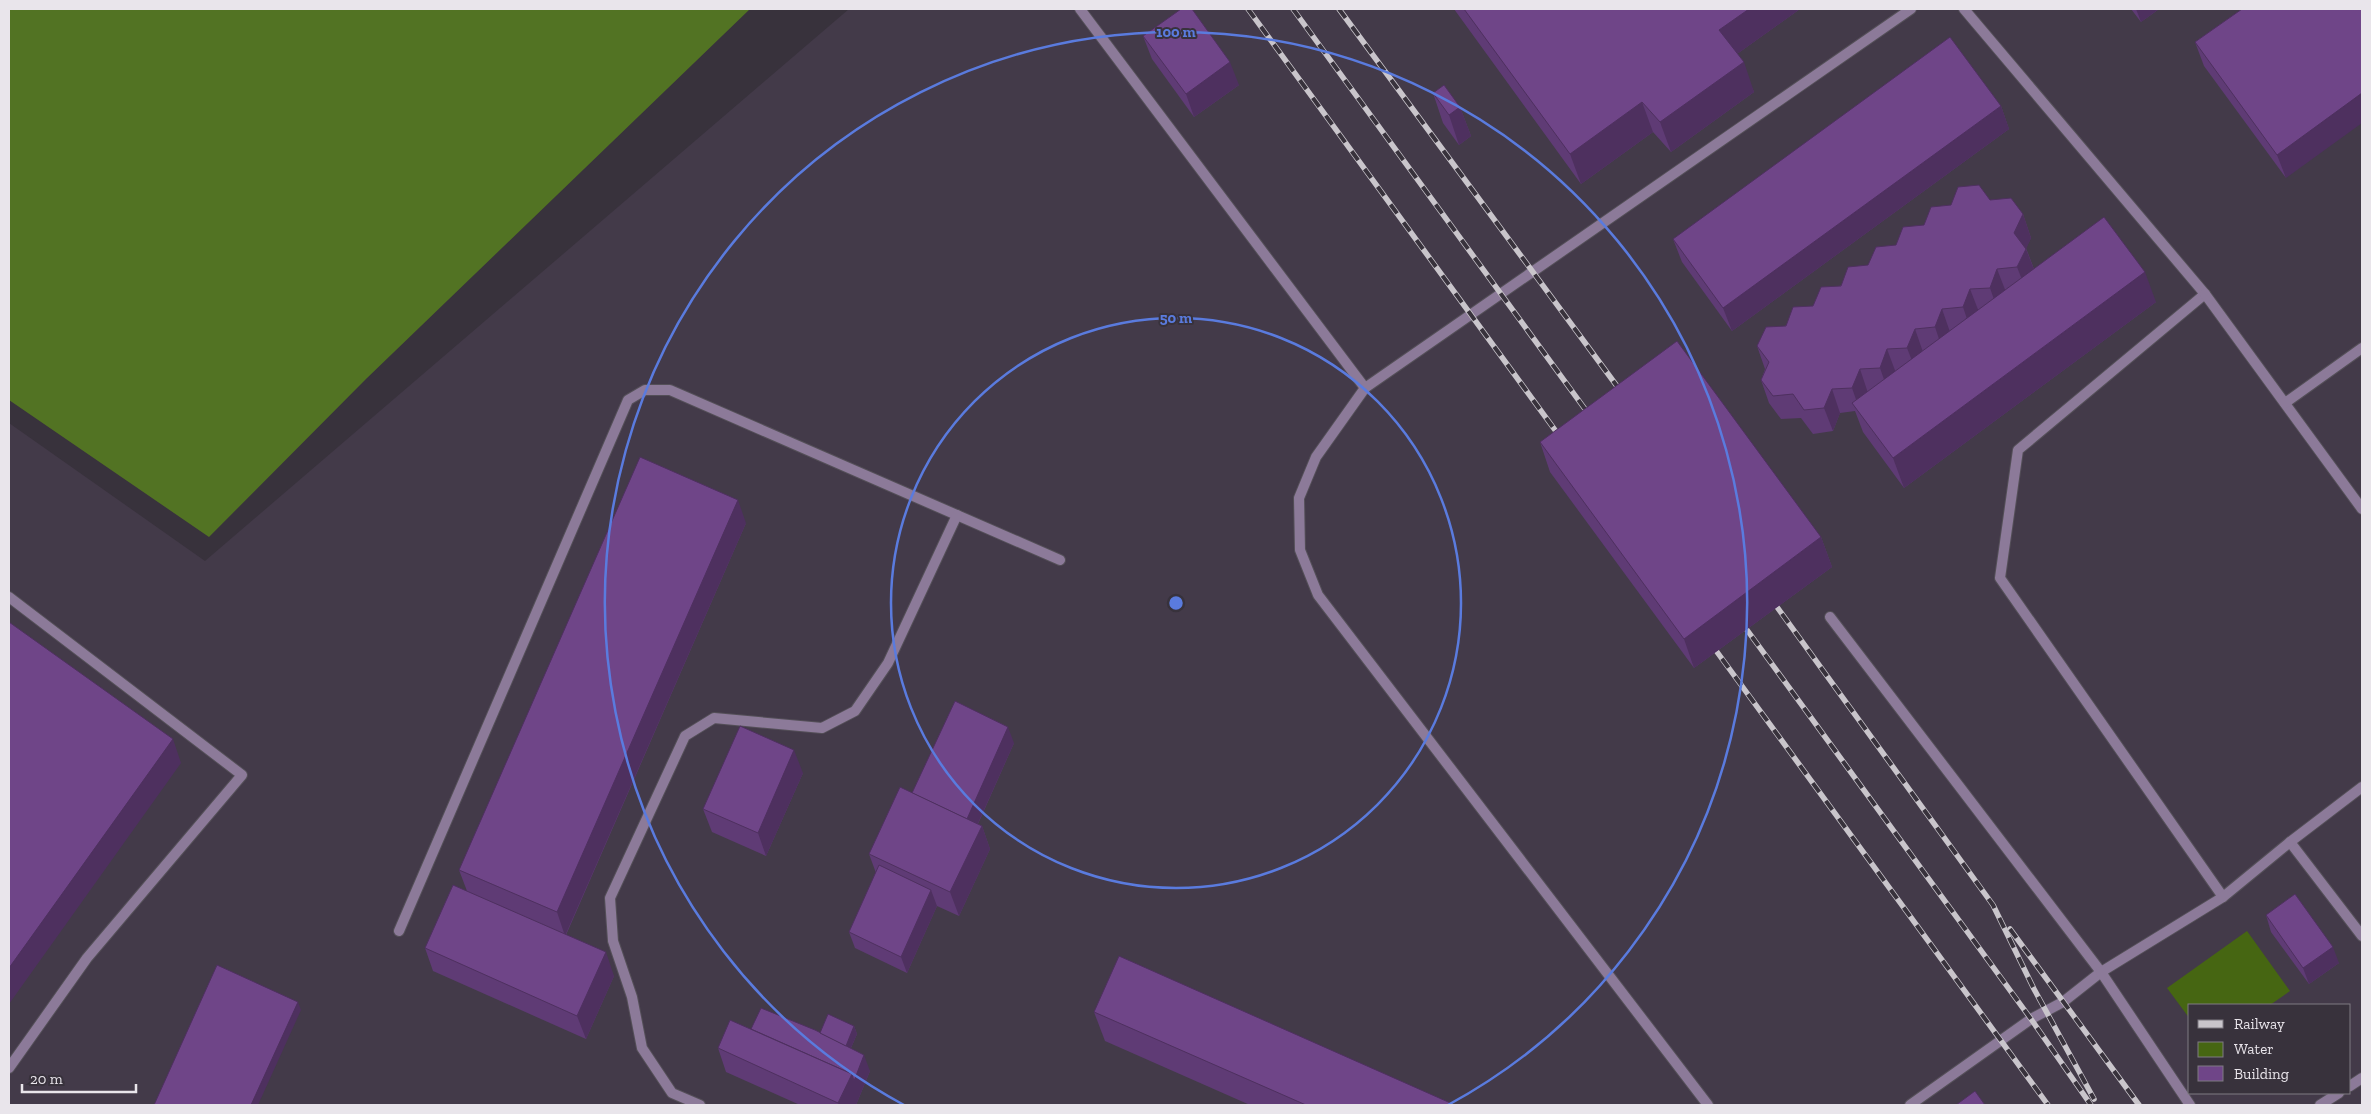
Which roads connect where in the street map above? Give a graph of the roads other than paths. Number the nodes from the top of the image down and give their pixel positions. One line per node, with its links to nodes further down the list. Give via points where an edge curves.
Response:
1 (1080, 9): 6 (lane)
2 (1911, 9): 6 (lane)
3 (1964, 9): 4 (lane)
4 (2204, 294): 7 (lane); 15 (lane, via 2018,450 2000,578)
5 (2362, 348): 7 (lane)
6 (1366, 388): 24 (lane, via 1316,457 1299,498 1300,550 1318,595)
7 (2285, 403): 8 (lane)
8 (2362, 509)
9 (956, 515): 10 (lane); 16 (lane, via 670,390 645,390 628,400); 23 (lane, via 888,663 854,710 822,728 714,718 685,736 610,898 613,941 632,997 642,1048 672,1093)
10 (1060, 560)
11 (9, 597): 19 (lane, via 242,775 87,958)
12 (1830, 616): 18 (lane)
13 (2362, 787): 14 (lane)
14 (2290, 842): 15 (lane); 17 (lane)
15 (2223, 897): 18 (lane)
16 (399, 931)
17 (2362, 936)
18 (2101, 972): 25 (lane, via 2063,1002 2031,1019); 26 (lane)
19 (9, 1068)
20 (2362, 1078): 21 (lane)
21 (2351, 1085)
22 (2337, 1094): 27 (lane)
23 (700, 1105)
24 (1708, 1105)
25 (1910, 1105)
26 (2190, 1105)
27 (2320, 1105)

